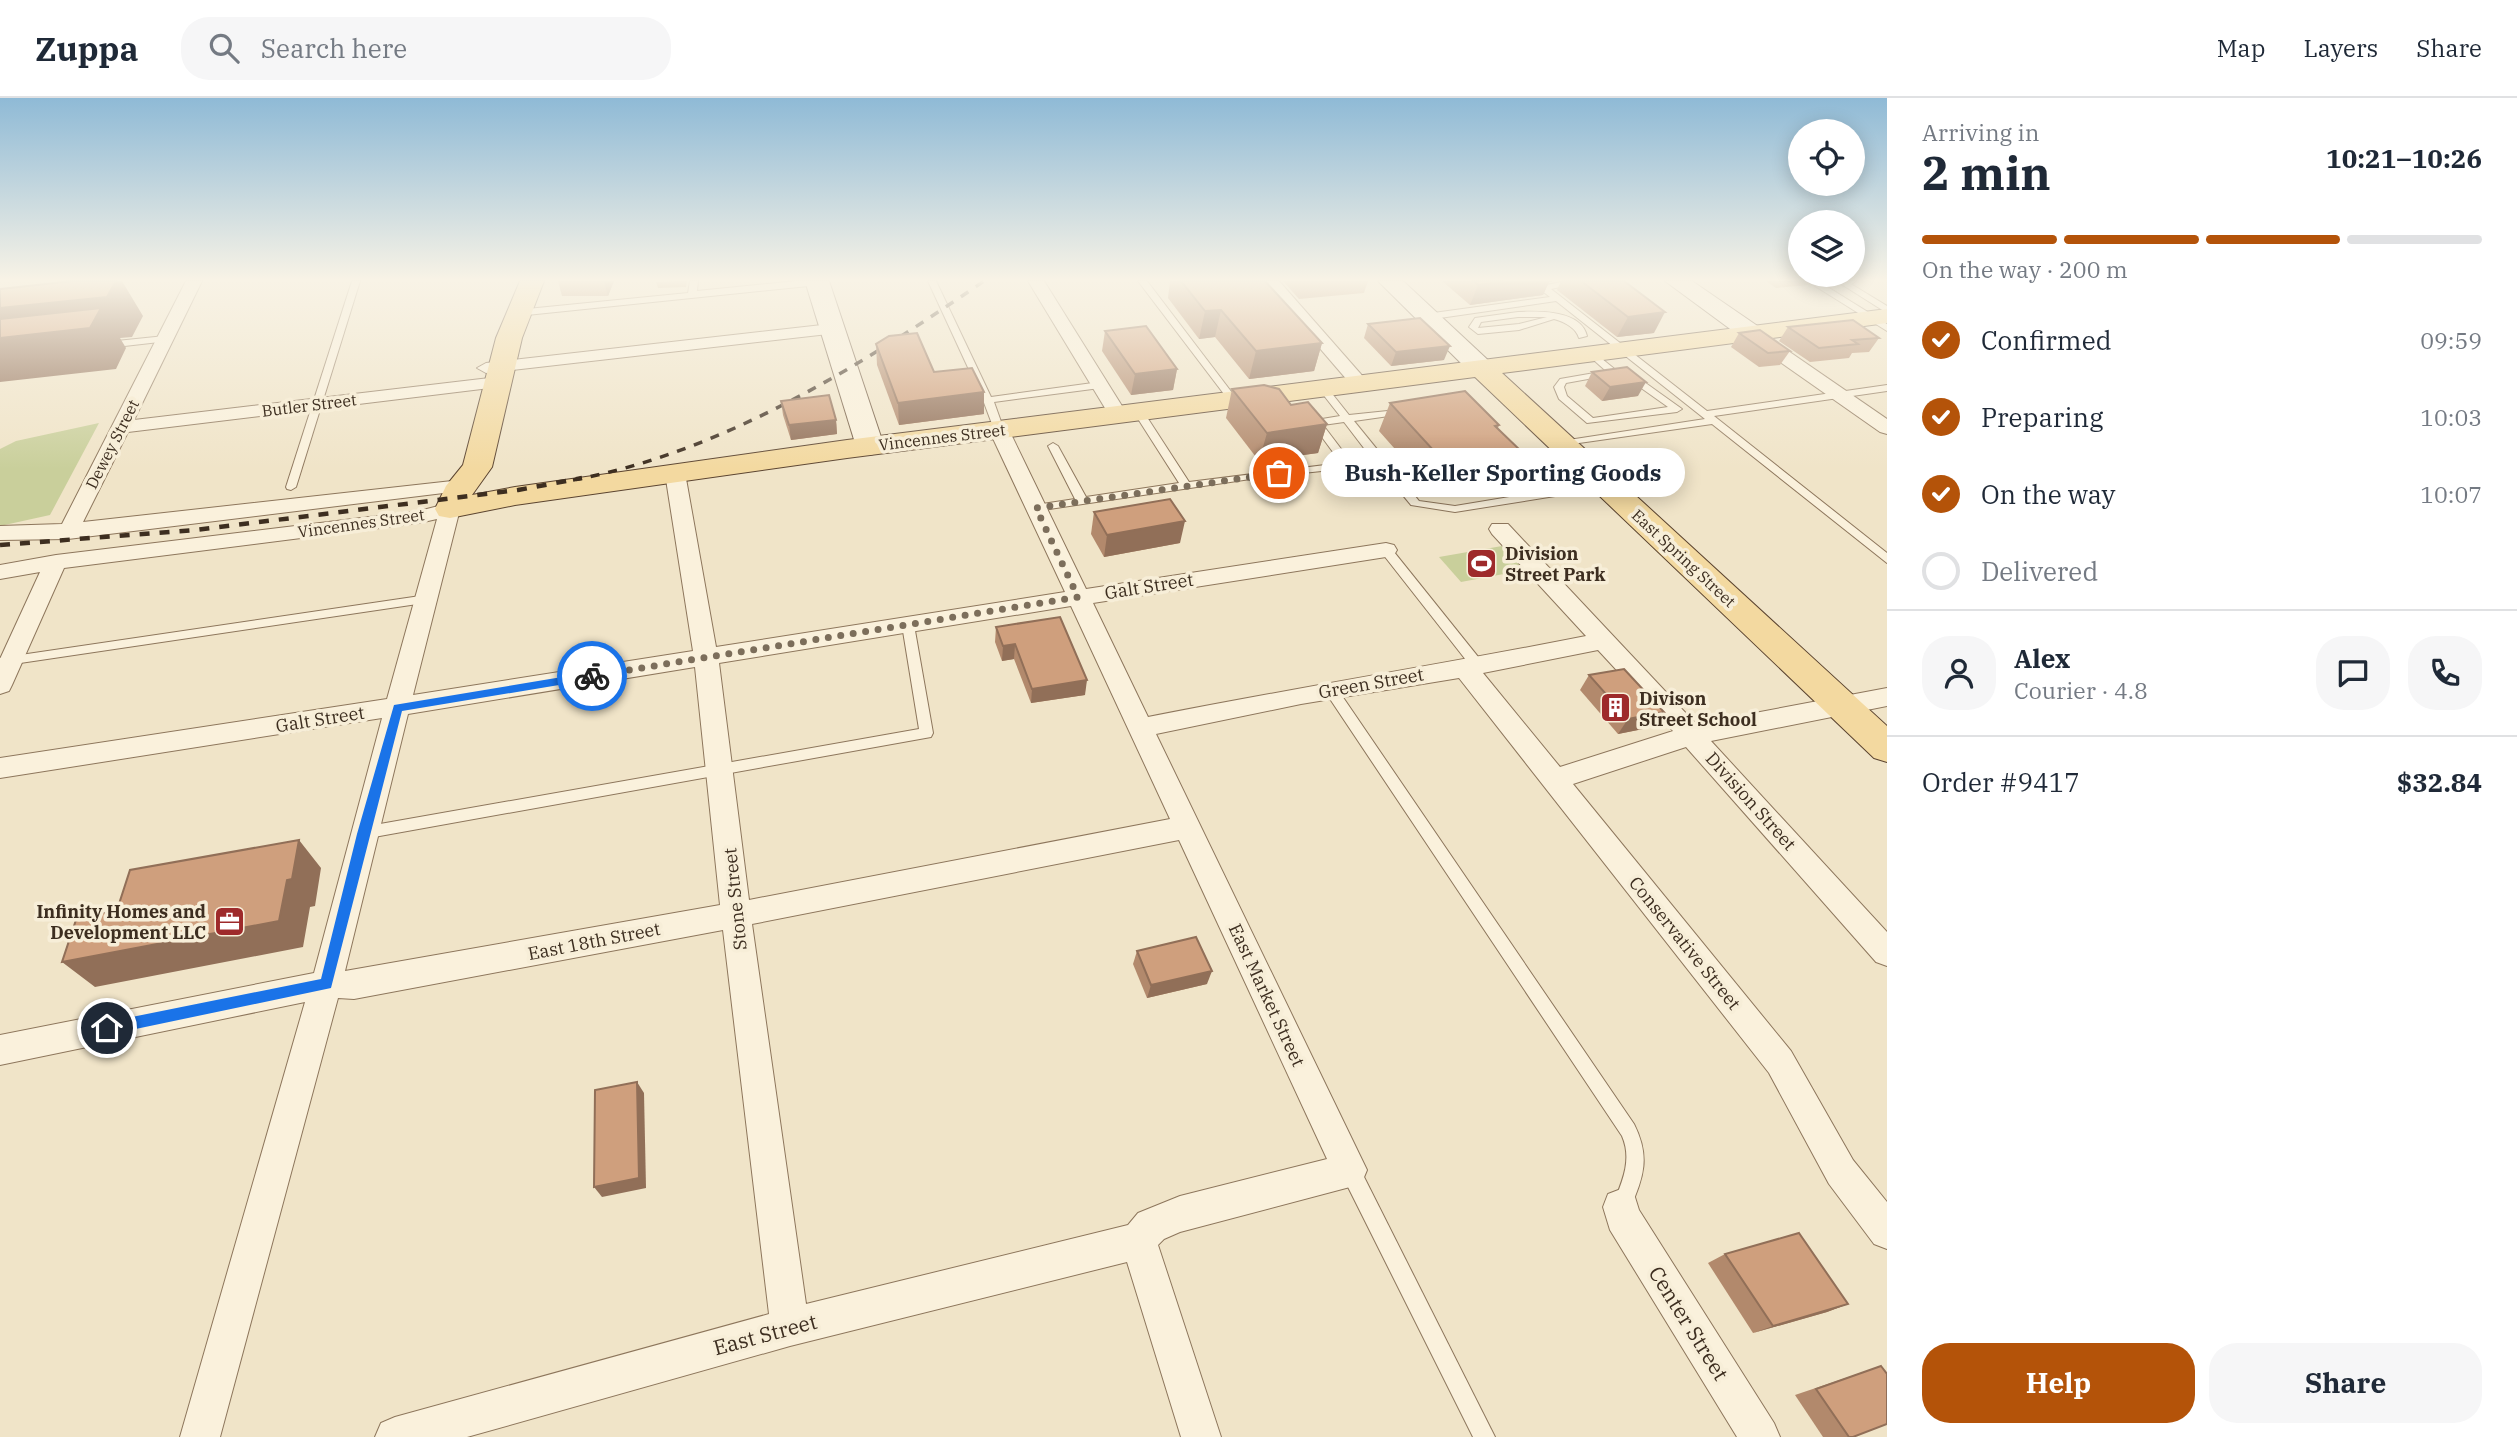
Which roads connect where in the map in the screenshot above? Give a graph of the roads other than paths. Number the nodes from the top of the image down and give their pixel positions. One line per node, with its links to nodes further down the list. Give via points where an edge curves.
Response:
1 (126, 343): 17 (lane)
2 (163, 343): 36 (street, Dewey Street)
3 (336, 343): 28 (lane)
4 (497, 343): 20 (main road)
5 (505, 343): 20 (main road)
6 (724, 343): 20 (street, Butler Street)
7 (836, 343): 42 (street)
8 (961, 343): 26 (lane)
9 (1074, 343): 22 (street)
10 (1190, 343): 27 (lane)
11 (1325, 343): 21 (street)
12 (1455, 343): 19 (street, East Spring Street)
13 (1600, 343): 18 (lane)
14 (1698, 343): 18 (main road, Vincennes Street)
15 (1766, 343): 25 (street)
16 (1586, 345): 18 (main road, Vincennes Street); 19 (main road, Vincennes Street)
17 (96, 347)
18 (1618, 361): 29 (lane, via 1630,376); 32 (lane); 34 (lane, via 1563,381 1559,387 1562,397)
19 (1481, 368): 21 (main road, Vincennes Street); 41 (main road, East Spring Street)
20 (492, 375): 28 (street, Butler Street); 51 (main road, via 477,467)
21 (1360, 384): 23 (main road, Vincennes Street)
22 (1100, 385): 26 (lane); 31 (street)
23 (1323, 388): 27 (main road, Vincennes Street); 33 (lane)
24 (1887, 388): 25 (lane)
25 (1840, 395): 32 (lane); 37 (street)
26 (988, 400): 38 (lane)
27 (1233, 400): 31 (main road, Vincennes Street)
28 (316, 404): 36 (street, Butler Street); 48 (lane)
29 (1677, 409): 34 (lane); 35 (lane)
30 (1410, 410): 33 (lane)
31 (1128, 413): 38 (main road, Vincennes Street); 49 (lane)
32 (1710, 418): 35 (lane); 58 (lane)
33 (1347, 419): 44 (lane); 45 (lane, via 1318,425)
34 (1591, 421): 40 (lane)
35 (1695, 424): 40 (lane)
36 (120, 427): 55 (street, Dewey Street)
37 (1887, 428)
38 (999, 430): 42 (main road, Vincennes Street); 53 (street, East Market Street)
39 (1499, 437): 50 (lane, via 1540,480)
40 (1609, 438): 41 (lane)
41 (1562, 444): 47 (main road, East Spring Street)
42 (870, 446): 46 (main road, Vincennes Street)
43 (1053, 446): 52 (lane)
44 (1380, 462): 45 (lane); 50 (lane, via 1415,503 1441,509)
45 (1348, 465): 49 (lane)
46 (676, 473): 51 (main road, Vincennes Street, via 515,496); 65 (street, Stone Street)
47 (1605, 485): 50 (lane); 71 (main road, East Spring Street)
48 (291, 486)
49 (1186, 486): 52 (lane)
50 (1564, 492)
51 (455, 498): 55 (street, Vincennes Street); 59 (street, Vincennes Street, via 419,517); 62 (street)
52 (1082, 501): 53 (lane)
53 (1036, 508): 61 (street, East Market Street)
54 (1500, 529): 64 (street, Division Street)
55 (68, 532): 56 (street, Vincennes Street)
56 (0, 533)
57 (1386, 550): 61 (street, Galt Street); 67 (lane)
58 (1887, 559)
59 (56, 562): 60 (street, Vincennes Street); 66 (street)
60 (0, 572)
61 (1078, 597): 63 (street, Galt Street); 73 (street, East Market Street)
62 (427, 599): 66 (lane); 72 (street)
63 (908, 625): 65 (street, Galt Street); 77 (lane, via 926,733)
64 (1603, 641): 67 (street, Green Street); 74 (street, Division Street)
65 (706, 658): 72 (street, Galt Street); 77 (street, Stone Street)
66 (5, 661): 68 (street)
67 (1471, 667): 69 (street, Green Street); 78 (street, Conservative Street)
68 (0, 685)
69 (1331, 690): 73 (street, Green Street); 86 (lane, via 1636,1143 1638,1159)
70 (1887, 697): 71 (street)
71 (1841, 705): 74 (street); 75 (main road, East Spring Street)
72 (398, 707): 76 (street, Galt Street); 80 (street)
73 (1140, 728): 79 (street, East Market Street)
74 (1691, 734): 78 (street); 82 (street, Division Street)
75 (1887, 748)
76 (0, 768)
77 (720, 772): 80 (lane); 81 (street, Stone Street)
78 (1554, 779): 87 (street, Conservative Street, via 1780,1062 1841,1172)
79 (1188, 827): 81 (street, East 18th Street); 85 (street, East Market Street)
80 (363, 834): 83 (street)
81 (736, 914): 83 (street, East 18th Street, via 367,983); 89 (street, Stone Street)
82 (1887, 953)
83 (326, 984): 84 (street, East 18th Street); 91 (street)
84 (0, 1050)
85 (1350, 1170): 88 (street, via 1180,1214 1151,1226); 93 (lane)
86 (1621, 1207): 94 (street, Center Street)
87 (1887, 1231)
88 (1139, 1241): 89 (street, East Street); 92 (street)
89 (790, 1327): 90 (street, East Street)
90 (410, 1435)
91 (200, 1437)
92 (1201, 1437)
93 (1483, 1437)
94 (1760, 1437)

